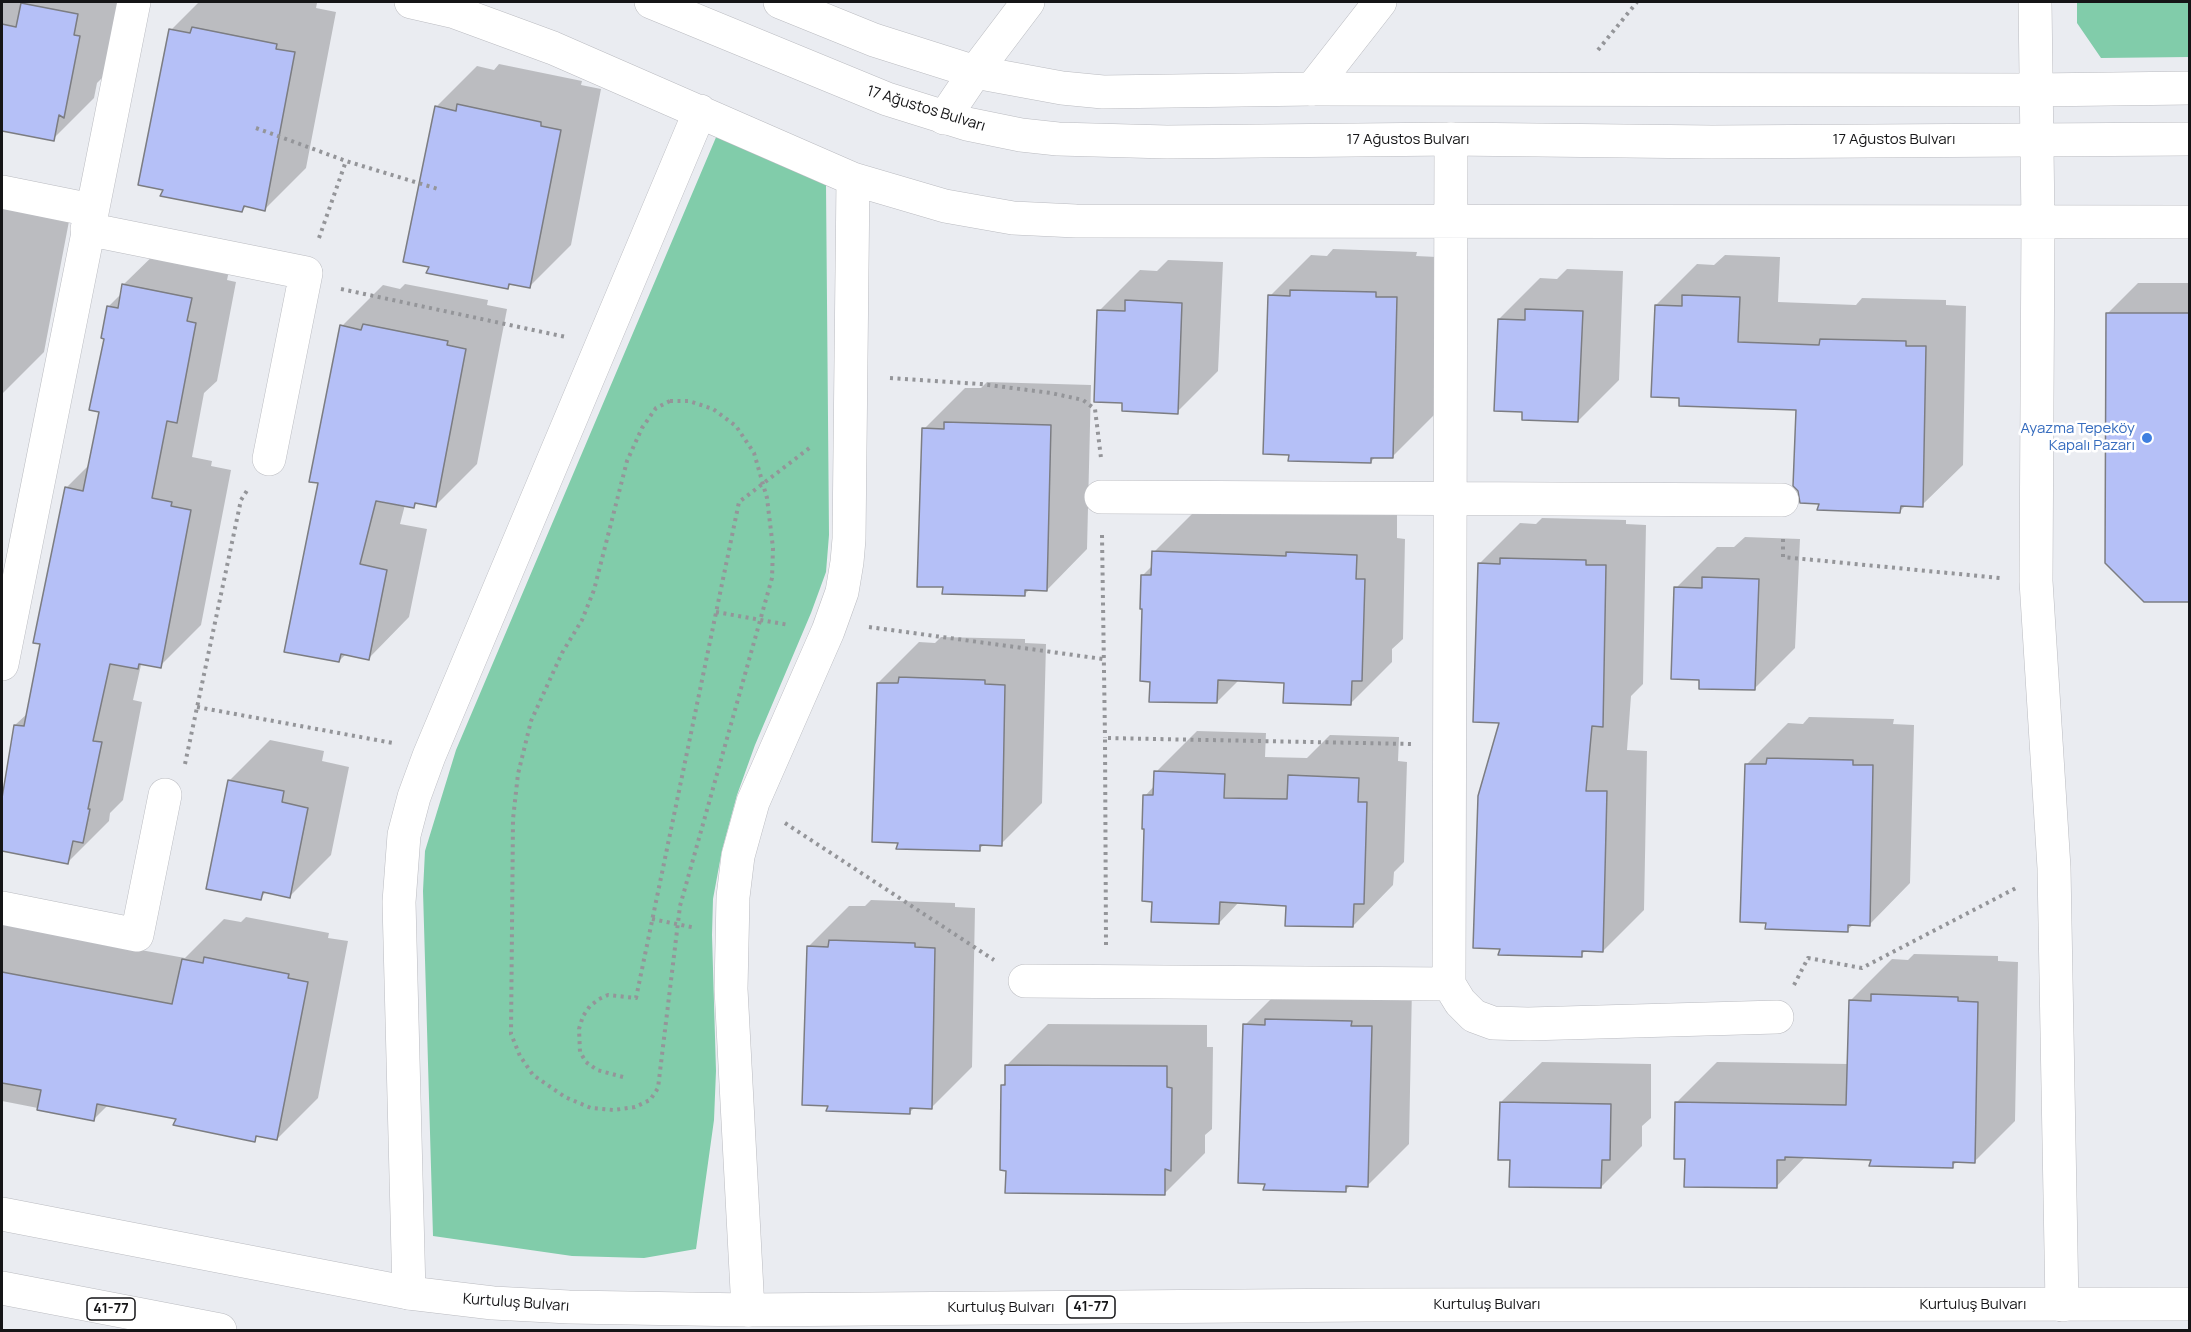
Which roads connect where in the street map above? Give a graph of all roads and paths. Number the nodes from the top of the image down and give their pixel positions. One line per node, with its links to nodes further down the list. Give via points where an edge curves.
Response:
1 (134, 2): 24 (main road)
2 (411, 2): 14 (main road, via 499,27)
3 (651, 2): 15 (main road, 17 Ağustos Bulvarı, via 854,87)
4 (780, 2): 10 (main road, via 874,40)
5 (1028, 2): 10 (main road)
6 (1380, 2): 12 (main road)
7 (1637, 2): 9 (path)
8 (2035, 2): 13 (main road)
9 (1597, 53)
10 (975, 72): 12 (main road, via 1103,92); 15 (main road)
11 (2190, 88): 13 (main road)
12 (1312, 89): 13 (main road)
13 (2035, 90): 19 (main road)
14 (700, 111): 21 (main road); 29 (main road)
15 (944, 118): 17 (main road, 17 Ağustos Bulvarı, via 1021,135 1091,141)
16 (256, 128): 20 (path)
17 (1451, 139): 19 (main road, 17 Ağustos Bulvarı); 25 (main road)
18 (2190, 139): 19 (main road, 17 Ağustos Bulvarı)
19 (2037, 140): 26 (main road)
20 (346, 161): 22 (path); 28 (path)
21 (853, 179): 25 (main road, via 945,206 1013,218); 30 (main road)
22 (438, 189)
23 (2, 192): 24 (main road)
24 (89, 220): 28 (main road); 43 (main road)
25 (1451, 221): 26 (main road); 36 (main road)
26 (2038, 221): 27 (main road); 38 (main road)
27 (2190, 222)
28 (306, 277): 29 (path); 32 (main road)
29 (602, 344): 47 (main road)
30 (851, 376): 31 (main road); 34 (path, via 981,384 1083,400 1095,409)
31 (850, 415): 33 (path); 41 (main road, via 849,539 842,591)
32 (269, 459)
33 (763, 484): 39 (path, via 739,502); 40 (path, via 773,548 772,578); 40 (path, via 754,453 736,426 713,409 690,401 670,401 656,408 627,461 594,590 531,721 518,774 513,819 512,1034 533,1075 591,1108 635,1107 650,1100 658,1088 680,906)
34 (1101, 497): 36 (main road); 42 (path)
35 (241, 500): 44 (path)
36 (1450, 500): 37 (main road); 46 (main road)
37 (1782, 500): 38 (path, via 1783,557)
38 (2036, 581): 51 (main road)
39 (716, 612): 40 (path); 57 (path, via 636,998 608,995 599,999 590,1006 579,1029 580,1052 586,1062 597,1070)
40 (760, 620): 41 (path)
41 (830, 626): 42 (path); 50 (main road)
42 (1103, 659): 45 (path)
43 (2, 664)
44 (197, 707): 47 (path); 48 (path)
45 (1105, 738): 46 (path); 54 (path)
46 (1449, 744): 55 (main road)
47 (432, 750): 60 (main road, via 414,797 400,868)
48 (185, 764)
49 (165, 795): 52 (main road, via 137,935)
50 (753, 802): 53 (path); 63 (main road, via 738,856 731,935)
51 (2054, 868): 56 (path, via 1862,968 1809,958); 62 (main road)
52 (2, 908)
53 (1025, 981): 54 (main road)
54 (1107, 982): 55 (main road)
55 (1449, 984): 56 (main road, via 1474,1016 1493,1023)
56 (1777, 1017)
57 (623, 1077)
58 (2, 1214): 60 (main road, Kurtuluş Bulvarı / 41-77)
59 (2, 1288): 64 (main road, 41-77)
60 (409, 1293): 63 (main road, Kurtuluş Bulvarı / 41-77, via 493,1304)
61 (2190, 1304): 62 (main road, Kurtuluş Bulvarı / 41-77)
62 (2062, 1305): 63 (main road, Kurtuluş Bulvarı / 41-77)
63 (747, 1310)
64 (220, 1330)

